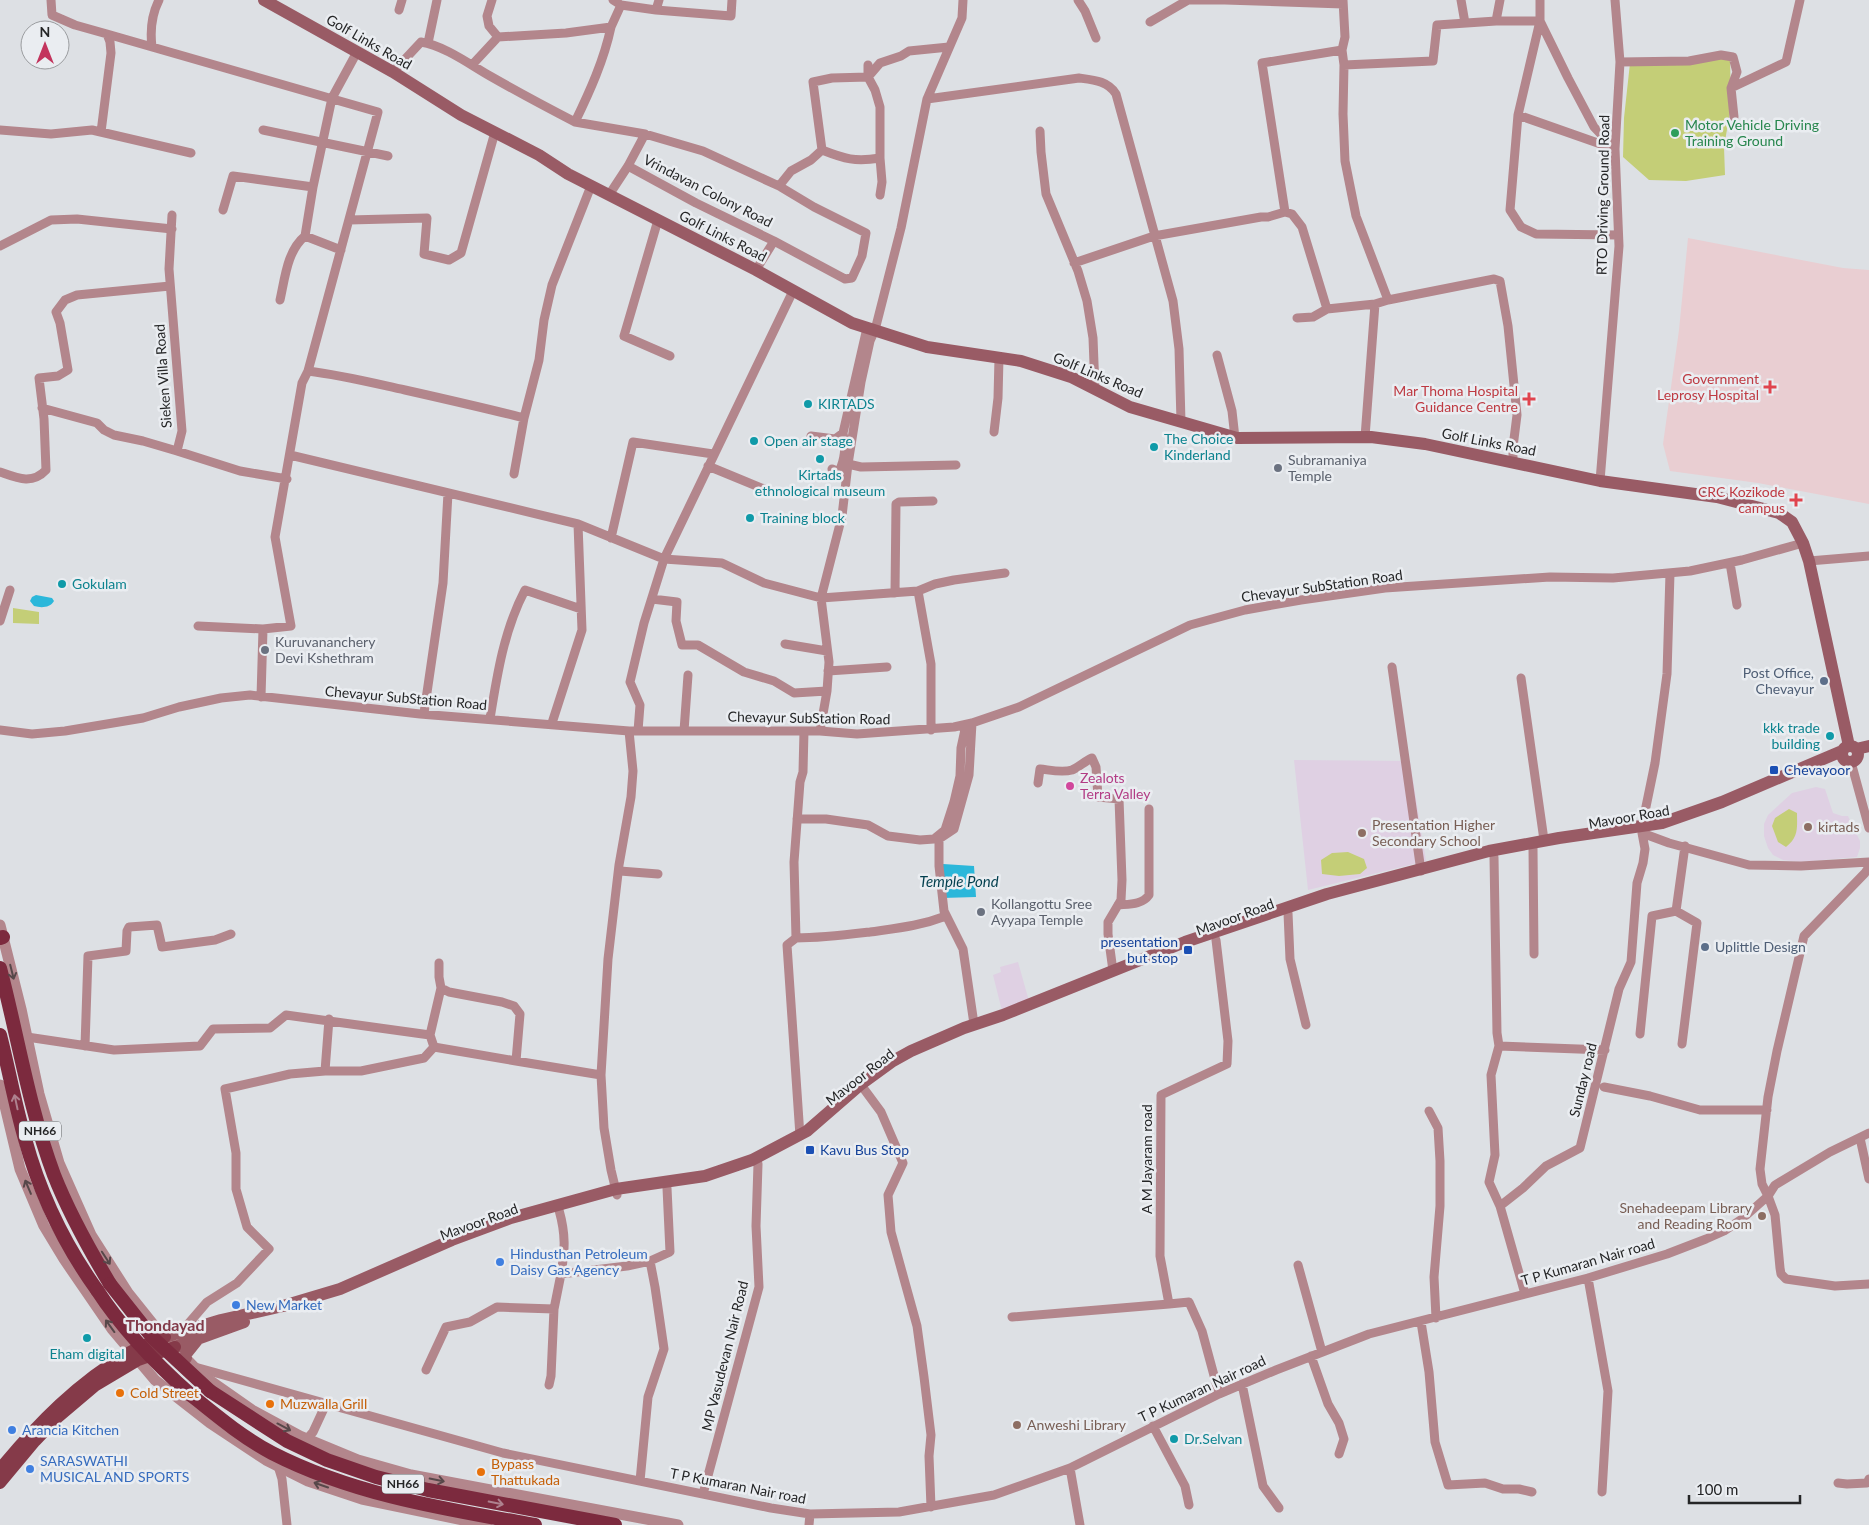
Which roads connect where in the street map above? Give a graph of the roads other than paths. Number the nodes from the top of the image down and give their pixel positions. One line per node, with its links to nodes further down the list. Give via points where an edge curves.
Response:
1 (51, 0): 26 (street, via 52,14)
2 (159, 0): 30 (street, via 150,31)
3 (264, 0): 33 (main road, Golf Links Road)
4 (402, 0): 19 (street)
5 (436, 0): 29 (street)
6 (492, 0): 27 (street, via 487,16 489,26)
7 (659, 0): 20 (street)
8 (732, 0): 20 (street, via 731,16)
9 (963, 0): 31 (street, via 962,18)
10 (1078, 0): 28 (street)
11 (1225, 0): 17 (street); 23 (street, via 1188,0)
12 (1461, 0): 24 (street)
13 (1500, 0): 21 (street)
14 (1540, 0): 22 (street)
15 (1615, 0): 34 (street, RTO Driving Ground Road)
16 (1800, 0): 40 (street, via 1786,62)
17 (1343, 2): 32 (street, via 1345,37)
18 (617, 3): 20 (street); 25 (street)
19 (399, 10)
20 (656, 10)
21 (1496, 21): 22 (street); 24 (street)
22 (1540, 21): 43 (street); 53 (street, via 1594,127)
23 (1150, 22)
24 (1465, 23): 37 (street, via 1437,25 1433,61)
25 (611, 27): 27 (street); 45 (street, via 607,48)
26 (107, 34): 30 (street); 49 (street, via 110,54)
27 (498, 37): 36 (street)
28 (1096, 38)
29 (428, 43): 36 (street, Vrindavan Colony Road); 38 (street, via 421,42)
30 (152, 47): 41 (street)
31 (949, 47): 39 (street, via 909,51 880,63); 42 (street)
32 (1342, 50): 37 (street); 66 (street, via 1262,62)
33 (357, 52): 38 (main road, Golf Links Road); 41 (street)
34 (1620, 62): 40 (street, via 1689,61 1720,55 1733,57 1737,72); 53 (street, RTO Driving Ground Road)
35 (868, 65): 39 (street)
36 (472, 66): 45 (street, Vrindavan Colony Road)
37 (1344, 66): 82 (street, via 1345,162 1356,216)
38 (393, 72): 50 (main road, Golf Links Road, via 461,115)
39 (868, 77): 54 (street, via 813,82); 58 (street, via 876,90 880,107)
40 (1731, 88): 44 (street)
41 (332, 98): 52 (street); 56 (street, via 378,112)
42 (927, 100): 73 (street, via 1079,78 1112,87); 86 (street, via 902,228)
43 (1518, 116): 53 (street); 71 (street, via 1510,210 1520,227 1536,234)
44 (1734, 117)
45 (575, 122): 51 (street, Vrindavan Colony Road)
46 (0, 130): 49 (street, via 51,134)
47 (263, 130): 52 (street)
48 (1040, 131): 77 (street, via 1046,194)
49 (101, 132): 55 (street)
50 (495, 132): 60 (main road, Golf Links Road); 68 (street, via 461,252 450,260 424,254 427,218)
51 (645, 134): 59 (street, Vrindavan Colony Road); 61 (street, Vrindavan Colony Road, via 703,151)
52 (322, 142): 56 (street); 62 (street)
53 (1615, 149): 71 (street, RTO Driving Ground Road)
54 (822, 150): 58 (street, via 845,159); 61 (street, via 791,171)
55 (191, 153)
56 (367, 153): 57 (street); 68 (street)
57 (388, 156)
58 (880, 158): 64 (street)
59 (628, 166): 63 (street, Vrindavan Colony Road); 74 (street, Vrindavan Colony Road)
60 (591, 186): 63 (main road, Golf Links Road); 93 (street, via 552,285 539,360)
61 (779, 186): 74 (street, Vrindavan Colony Road, via 866,233 859,263 852,278 845,279)
62 (313, 187): 65 (street, via 233,176); 72 (street)
63 (609, 195): 69 (main road, Golf Links Road)
64 (880, 195)
65 (223, 210)
66 (1285, 212): 73 (street, via 1268,218); 84 (street, via 1292,214 1302,227)
67 (172, 216): 70 (street, Sieken Villa Road)
68 (349, 220): 76 (street)
69 (658, 220): 78 (main road, Golf Links Road); 88 (street, via 624,336)
70 (172, 229): 75 (street, via 77,219 51,220); 79 (street, Sieken Villa Road)
71 (1618, 235): 111 (street, RTO Driving Ground Road)
72 (305, 236): 76 (street); 81 (street, via 291,253)
73 (1154, 236): 77 (street); 94 (street, via 1173,301 1179,350)
74 (774, 241): 78 (street, Vrindavan Colony Road)
75 (0, 246)
76 (341, 250): 90 (street)
77 (1074, 263): 91 (street, via 1087,301 1093,338)
78 (756, 270): 80 (main road, Golf Links Road)
79 (170, 286): 92 (street, via 78,295 65,300 56,312 68,370 58,376 39,378); 100 (street, Sieken Villa Road, via 182,431)
80 (793, 291): 86 (main road, Golf Links Road, via 852,323); 101 (street)
81 (280, 300)
82 (1388, 300): 83 (street); 103 (street, via 1494,279 1500,282 1517,415)
83 (1375, 304): 84 (street); 98 (street)
84 (1327, 309): 85 (street, via 1313,316)
85 (1297, 318)
86 (871, 329): 89 (main road, Golf Links Road, via 927,347); 96 (street); 104 (street)
87 (1217, 355): 99 (street, via 1232,411)
88 (670, 356)
89 (999, 358): 91 (main road, Golf Links Road, via 1021,361 1070,377); 95 (street)
90 (308, 371): 93 (street); 102 (street, via 302,383)
91 (1094, 389): 94 (main road, Golf Links Road, via 1130,408)
92 (42, 408): 100 (street, Sieken Villa Road, via 97,423 114,434); 108 (street, via 46,470 34,479 23,480)
93 (524, 418): 109 (street)
94 (1181, 422): 99 (main road, Golf Links Road)
95 (994, 432)
96 (843, 433): 97 (street, via 835,439); 107 (street, via 846,448 842,464 839,472)
97 (811, 436)
98 (1365, 437): 99 (main road, Golf Links Road); 103 (main road, Golf Links Road, via 1425,444)
99 (1235, 438)
100 (177, 451): 110 (street, via 240,471)
101 (713, 454): 106 (street); 116 (street, via 633,442)
102 (290, 455): 110 (street); 113 (street)
103 (1513, 462): 111 (main road, Golf Links Road)
104 (848, 464): 105 (street, via 861,467); 127 (street, via 842,516)
105 (956, 465)
106 (708, 466): 112 (street); 119 (street)
107 (832, 469)
108 (0, 472)
109 (514, 474)
110 (287, 479): 133 (street, via 275,537 291,626)
111 (1600, 481): 117 (main road, Golf Links Road, via 1717,497 1779,513 1792,522)
112 (764, 489)
113 (448, 493): 115 (street); 143 (street, via 443,582)
114 (933, 502): 126 (street, via 896,504)
115 (578, 524): 116 (street); 130 (street)
116 (611, 538): 119 (street)
117 (1803, 543): 120 (main road, Golf Links Road); 121 (street, Chevayur SubStation Road)
118 (1869, 556): 120 (street)
119 (664, 559): 127 (street, via 722,563 764,583); 128 (street)
120 (1809, 561): 154 (main road, Golf Links Road)
121 (1730, 563): 123 (street, Chevayur SubStation Road); 129 (street)
122 (1005, 573): 125 (street, via 945,582)
123 (1670, 573): 146 (street, Chevayur SubStation Road, via 1385,588 1244,610 1190,625 1019,707); 159 (street, Sunday road, via 1668,674)
124 (10, 590): 131 (street)
125 (918, 591): 126 (street); 148 (street, via 931,664)
126 (894, 592): 127 (street)
127 (821, 598): 135 (street)
128 (652, 599): 141 (street, via 677,602 676,621 682,645 698,645 744,672 774,681 794,692); 149 (street, via 630,682 640,705)
129 (1737, 605)
130 (581, 608): 144 (street, via 525,590 498,669); 145 (street, via 582,630)
131 (0, 621)
132 (198, 626): 133 (street)
133 (263, 629): 142 (street)
134 (785, 644): 135 (street)
135 (827, 651): 138 (street)
136 (887, 667): 138 (street)
137 (1392, 667): 167 (street)
138 (828, 671): 141 (street)
139 (688, 675): 150 (street)
140 (1521, 678): 160 (street)
141 (827, 691): 152 (street)
142 (261, 697): 143 (street, Chevayur SubStation Road); 147 (street, Chevayur SubStation Road, via 221,698 143,718 65,731 32,734)
143 (424, 713): 144 (street, Chevayur SubStation Road)
144 (490, 719): 145 (street, Chevayur SubStation Road)
145 (552, 723): 149 (street, Chevayur SubStation Road)
146 (969, 724): 148 (street, Chevayur SubStation Road); 157 (street, via 961,748 960,776 954,802 944,830 934,839 888,836 868,825); 172 (street, via 969,775 954,829 939,839 940,891)
147 (0, 730)
148 (931, 730): 152 (street, Chevayur SubStation Road, via 856,734)
149 (634, 731): 150 (street, Chevayur SubStation Road); 166 (street, via 631,797)
150 (684, 731): 151 (street, Chevayur SubStation Road)
151 (804, 731): 152 (street, Chevayur SubStation Road); 157 (street)
152 (820, 731)
153 (1869, 746): 154 (main road, Mavoor Road)
154 (1853, 754): 158 (street); 159 (main road, Mavoor Road)
155 (1038, 783): 169 (street, via 1040,769 1064,772 1092,758 1096,767 1098,797 1119,799 1122,880)
156 (1149, 809): 169 (street, via 1150,895 1138,903)
157 (797, 819): 175 (street, via 794,862)
158 (1869, 828)
159 (1642, 829): 160 (main road, Mavoor Road); 161 (street); 162 (main road, Mavoor Road); 193 (street, Sunday road, via 1645,849 1638,883 1631,962 1619,989)
160 (1544, 840): 167 (main road, Mavoor Road, via 1489,851)
161 (1685, 846): 164 (street, via 1749,865); 170 (street)
162 (1533, 848): 163 (main road, Mavoor Road); 177 (street)
163 (1494, 857): 171 (main road, Mavoor Road); 191 (street)
164 (1869, 862)
165 (1869, 867): 200 (street, via 1804,936)
166 (620, 871): 168 (street); 196 (street, via 608,959)
167 (1420, 871): 180 (main road, Mavoor Road, via 1305,901)
168 (658, 874)
169 (1118, 905): 180 (street, via 1108,922)
170 (1676, 911): 185 (street, via 1652,916); 189 (street, via 1697,923)
171 (1288, 913): 176 (main road, Mavoor Road); 184 (street, via 1290,959)
172 (946, 916): 175 (street, via 902,928); 183 (street, via 963,949)
173 (1, 933): 188 (street, one-way to 188)
174 (232, 934): 190 (street, via 215,940 162,947 157,925 129,927 126,951 88,956)
175 (796, 938): 203 (street, via 787,945)
176 (1216, 940): 199 (main road, Mavoor Road, via 1157,959 928,1049 895,1066); 218 (street, A M Jayaram road, via 1228,1040 1227,1064 1161,1095 1160,1256)
177 (1534, 954)
178 (439, 963): 181 (street)
179 (0, 968): 257 (highway, NH66, one-way to 257, bridge, via 32,1104 49,1160 69,1209 110,1284 152,1337 210,1391 287,1441 327,1460 376,1477 428,1490)
180 (1113, 970): 183 (main road, Mavoor Road)
181 (441, 988): 186 (street); 194 (street, via 514,1006 520,1014)
182 (329, 1020): 186 (street); 190 (street, via 286,1015 270,1028 213,1029 200,1046 114,1050); 195 (street)
183 (974, 1024): 203 (main road, Mavoor Road, via 893,1061)
184 (1306, 1025)
185 (1640, 1034)
186 (430, 1035): 192 (street)
187 (0, 1036): 256 (highway, NH66, one-way to 187, bridge, via 359,1489 305,1469 235,1430 163,1370 133,1338 79,1265 47,1203 24,1139)
188 (27, 1037): 190 (street); 224 (street, one-way to 224, via 59,1163 92,1235 128,1293)
189 (1682, 1044)
190 (85, 1046)
191 (1499, 1046): 193 (street); 210 (street, via 1491,1075 1495,1155 1489,1182)
192 (434, 1047): 194 (street); 195 (street, via 424,1058 361,1071)
193 (1605, 1050): 210 (street, Sunday road, via 1580,1148 1546,1166)
194 (516, 1061): 196 (street)
195 (326, 1071): 223 (street, via 290,1074 224,1089 236,1153 236,1189 247,1227 270,1249 237,1283 207,1302)
196 (602, 1075): 208 (street, via 604,1128)
197 (0, 1084): 228 (street, one-way to 197, via 112,1329 44,1226 20,1169)
198 (1604, 1087): 200 (street, via 1700,1110)
199 (864, 1089): 205 (main road, Mavoor Road, via 811,1136); 250 (street, via 881,1112 903,1163 888,1195 892,1232 916,1326 932,1435)
200 (1767, 1110): 209 (street, via 1760,1169)
201 (1429, 1111): 221 (street, via 1438,1128 1440,1161 1434,1277)
202 (1869, 1134): 204 (street, T P Kumaran Nair road)
203 (800, 1136): 205 (main road, Mavoor Road)
204 (1860, 1138): 206 (street); 209 (street, T P Kumaran Nair road, via 1775,1185)
205 (757, 1161): 207 (main road, Mavoor Road, via 704,1183); 208 (main road, Mavoor Road, via 705,1176); 248 (street, MP Vasudevan Nair Road, via 759,1287)
206 (1869, 1179)
207 (666, 1188): 208 (main road, Mavoor Road); 212 (street, via 670,1252)
208 (616, 1192): 211 (main road, Mavoor Road); 223 (main road, Mavoor Road, via 511,1218 318,1297)
209 (1768, 1196): 215 (street, T P Kumaran Nair road, via 1742,1220 1724,1231 1666,1254); 216 (street, via 1775,1215 1781,1274 1786,1280 1835,1286)
210 (1500, 1206): 217 (street)
211 (559, 1210): 214 (street, via 566,1248); 225 (main road, Mavoor Road, via 453,1246 341,1295 247,1321)
212 (650, 1260): 214 (street); 243 (street, via 664,1349 648,1397)
213 (1298, 1265): 227 (street)
214 (561, 1274): 219 (street)
215 (1588, 1278): 217 (street, T P Kumaran Nair road); 247 (street, via 1608,1391)
216 (1869, 1284)
217 (1524, 1294): 221 (street, T P Kumaran Nair road)
218 (1170, 1304): 220 (street); 234 (street, via 1189,1302 1202,1331)
219 (554, 1309): 231 (street, via 497,1307 470,1322 446,1327); 233 (street)
220 (1012, 1317)
221 (1436, 1318): 222 (street, T P Kumaran Nair road)
222 (1421, 1322): 227 (street, T P Kumaran Nair road, via 1369,1334); 246 (street, via 1436,1442 1448,1485 1485,1483)
223 (180, 1333): 224 (main road, Mavoor Road)
224 (165, 1337): 226 (street); 228 (main road, Mavoor Road)
225 (198, 1339): 226 (main road, Mavoor Road); 230 (main road, via 186,1354)
226 (175, 1347): 228 (main road, Mavoor Road); 230 (street)
227 (1322, 1352): 229 (street, T P Kumaran Nair road)
228 (134, 1356): 239 (street, via 155,1380 210,1423); 240 (main road, Mavoor Road, via 79,1386 36,1426); 244 (main road, Mavoor Road, via 57,1418)
229 (1311, 1356): 232 (street, T P Kumaran Nair road); 238 (street, via 1344,1439)
230 (190, 1363): 235 (street, T P Kumaran Nair road); 237 (street, one-way to 237, via 252,1410)
231 (426, 1370)
232 (1242, 1384): 234 (street, T P Kumaran Nair road); 251 (street, via 1263,1486)
233 (549, 1385)
234 (1219, 1394): 236 (street, T P Kumaran Nair road)
235 (326, 1404): 237 (street); 243 (street, T P Kumaran Nair road, via 503,1453)
236 (1153, 1426): 241 (street, T P Kumaran Nair road); 249 (street, via 1185,1486)
237 (307, 1439): 258 (street, one-way to 258, via 358,1460 410,1475)
238 (1339, 1454)
239 (278, 1466): 253 (street, one-way to 239, via 362,1499 308,1481); 254 (street)
240 (0, 1468)
241 (1070, 1468): 250 (street, T P Kumaran Nair road, via 994,1495); 260 (street)
242 (1869, 1479): 245 (street, via 1867,1482)
243 (640, 1481): 248 (street, T P Kumaran Nair road)
244 (0, 1483)
245 (1838, 1483)
246 (1532, 1492)
247 (1602, 1492)
248 (703, 1494): 252 (street, T P Kumaran Nair road)
249 (1189, 1505)
250 (931, 1507): 252 (street, T P Kumaran Nair road, via 899,1512)
251 (1279, 1508)
252 (810, 1514): 259 (street)
253 (463, 1523): 255 (street)
254 (287, 1525)
255 (487, 1525)
256 (535, 1525)
257 (615, 1525)
258 (678, 1525)
259 (809, 1525)
260 (1080, 1525)

